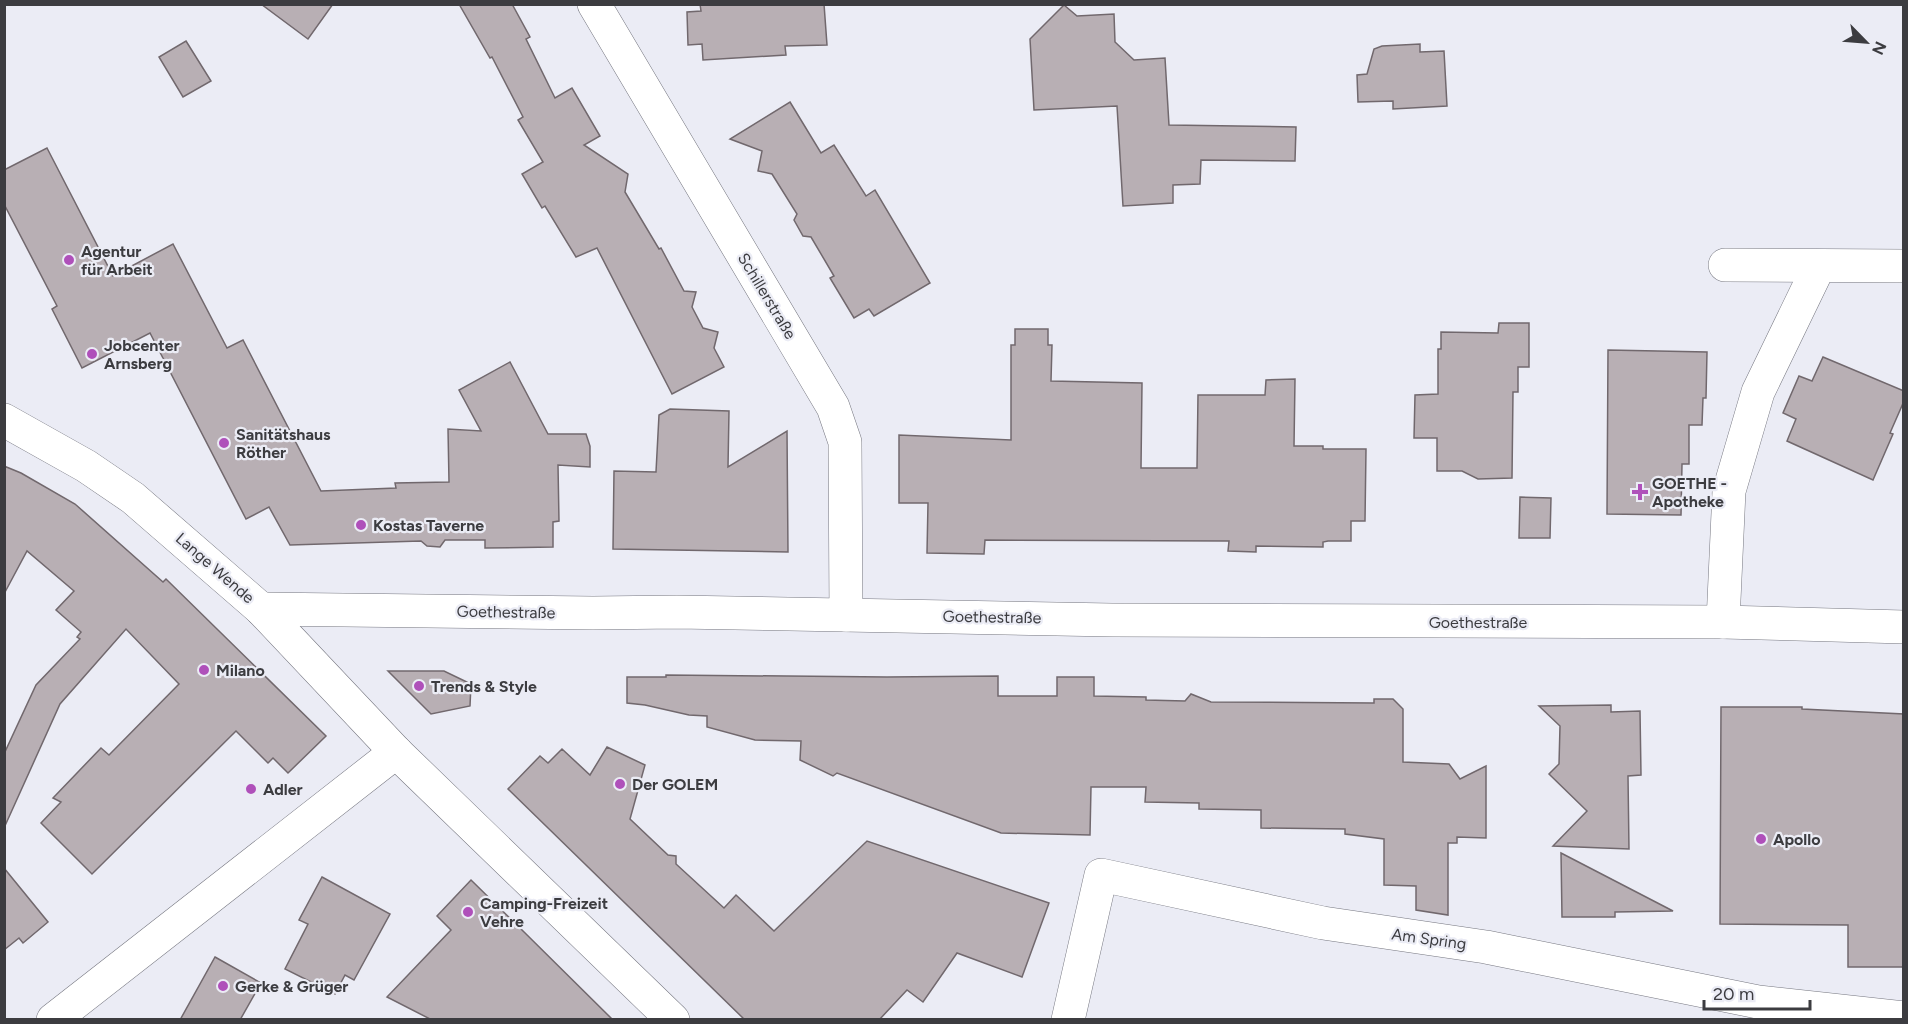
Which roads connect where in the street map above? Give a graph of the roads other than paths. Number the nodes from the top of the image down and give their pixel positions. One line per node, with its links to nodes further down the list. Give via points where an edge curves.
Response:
1 (594, 4): 7 (street, Schillerstraße, via 833,407 845,442)
2 (1725, 265): 3 (street)
3 (1820, 266): 4 (street); 8 (street, via 1758,392 1729,491)
4 (1904, 266)
5 (4, 420): 6 (street, Lange Wende, via 86,466 133,498)
6 (261, 609): 7 (street, Goethestraße); 10 (street, Lange Wende)
7 (846, 615): 8 (street, Goethestraße)
8 (1723, 622): 9 (street, Goethestraße)
9 (1904, 627)
10 (396, 752): 12 (street); 13 (street, Lange Wende)
11 (1904, 1018): 14 (street, Am Spring, via 1758,1002 1486,947 1323,923 1101,875)
12 (53, 1020)
13 (672, 1020)
14 (1068, 1020)

